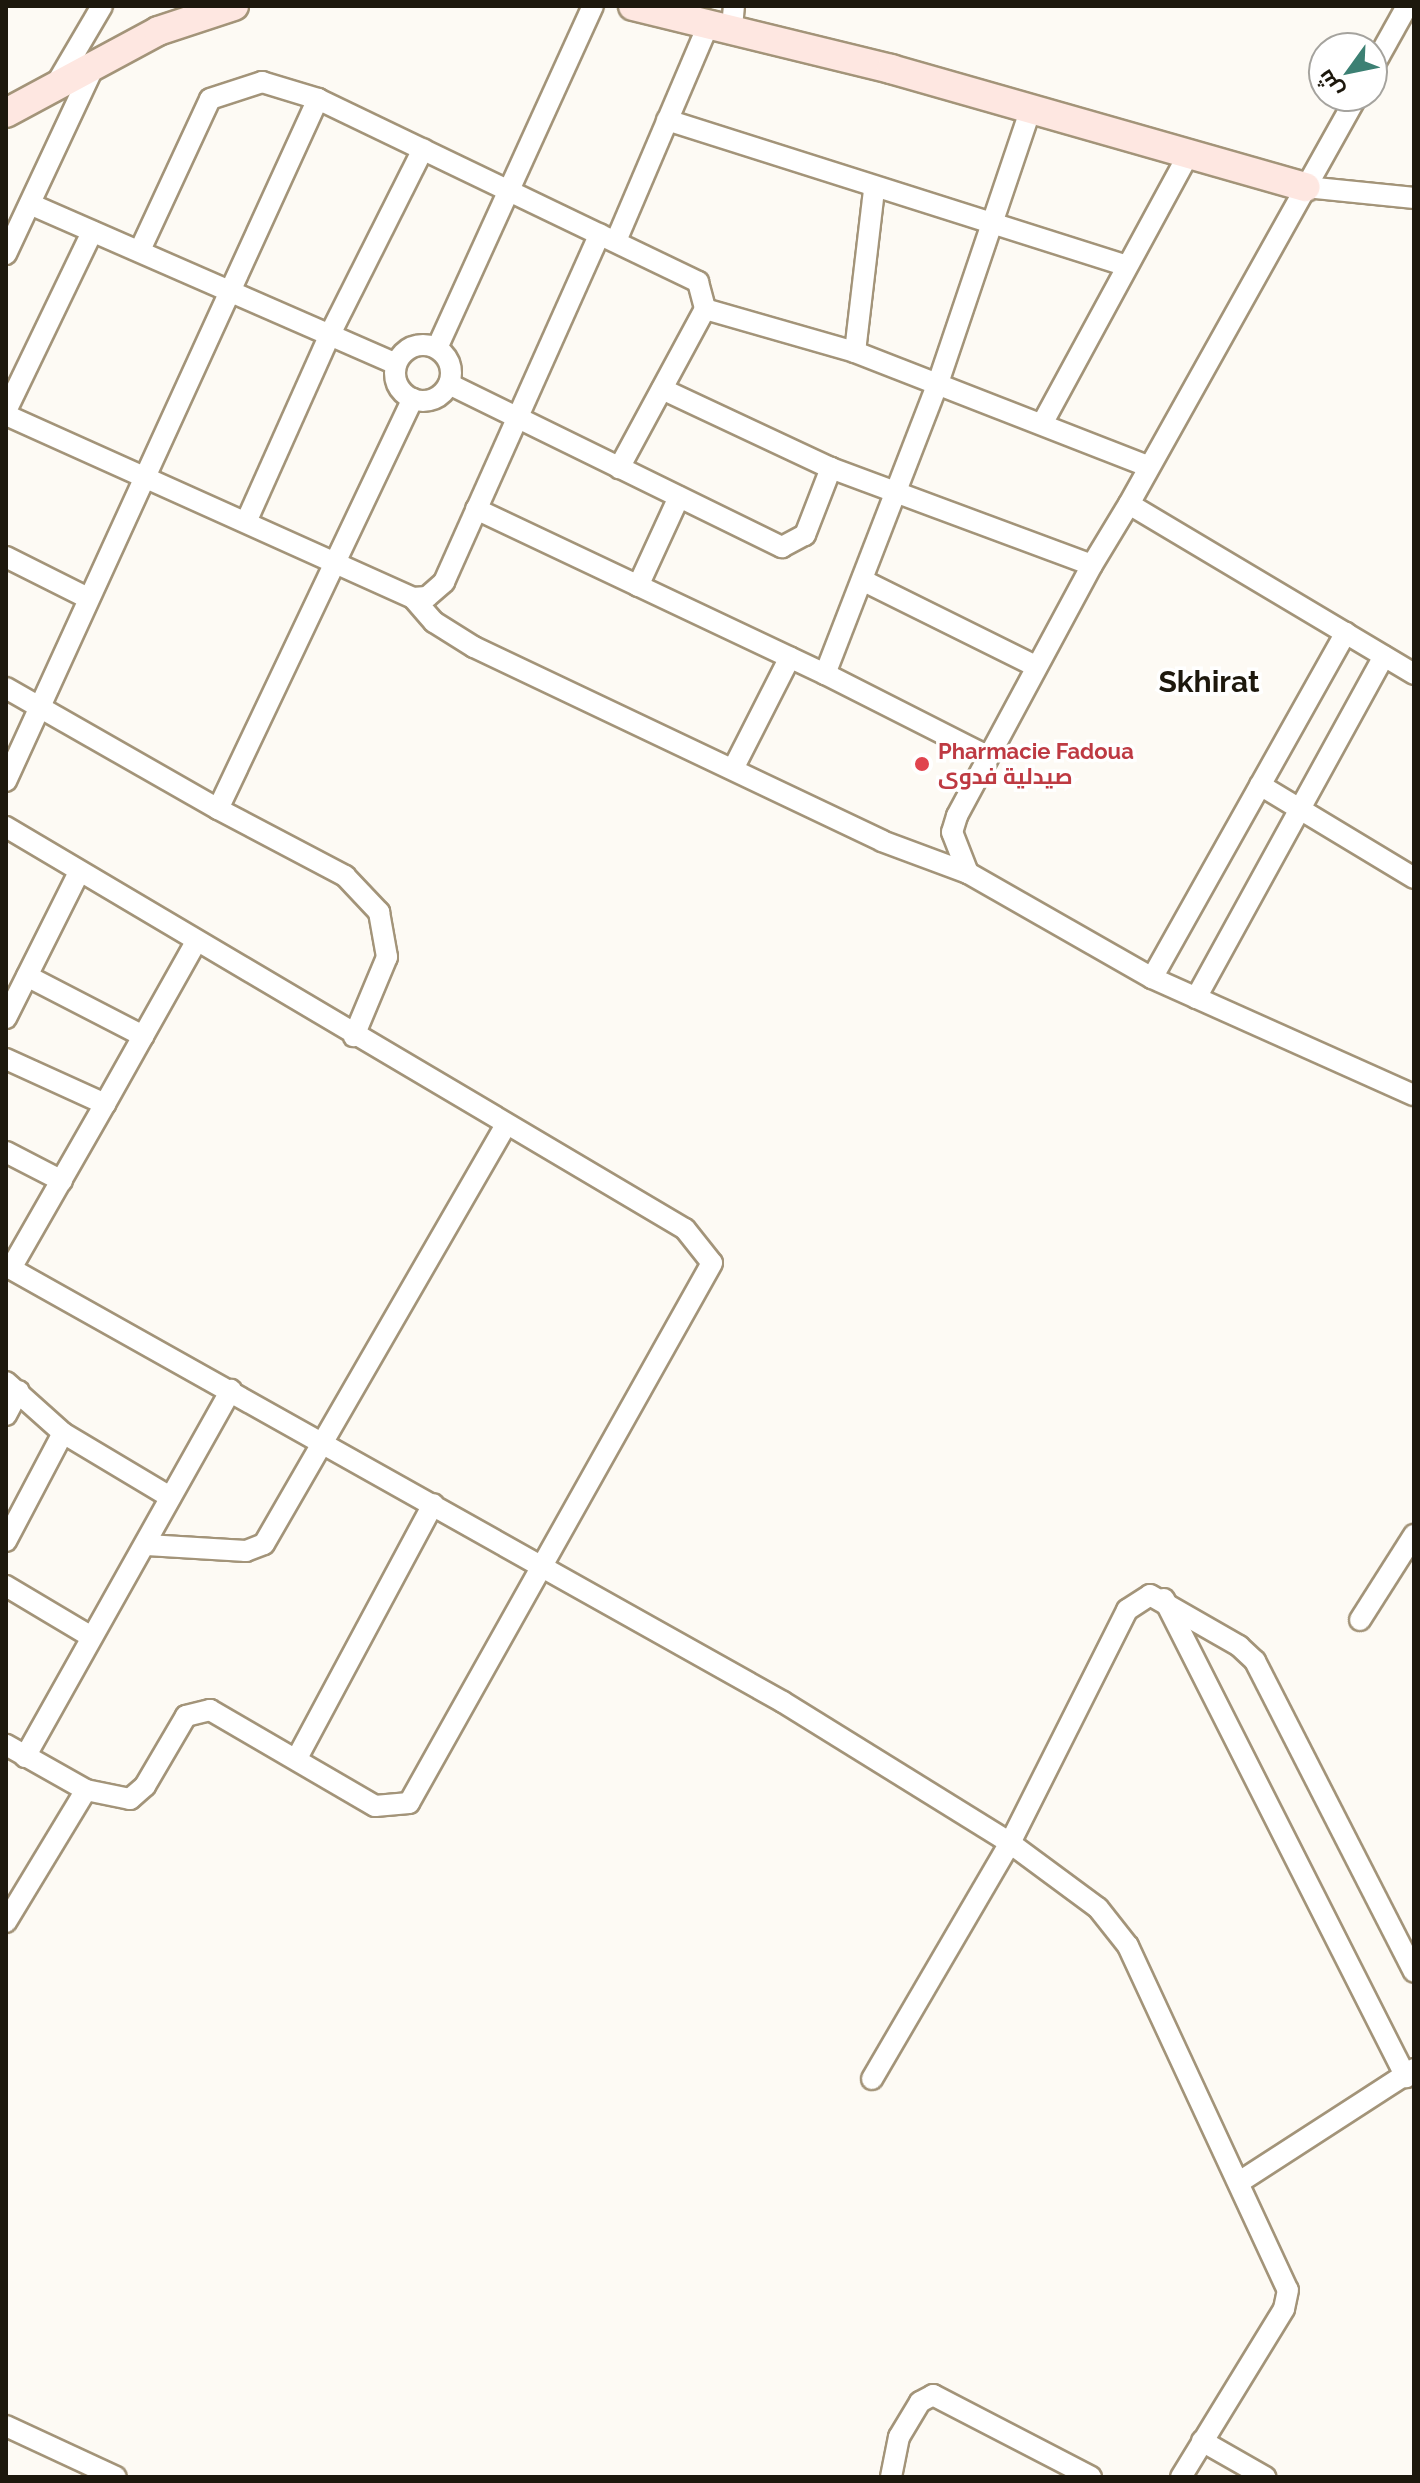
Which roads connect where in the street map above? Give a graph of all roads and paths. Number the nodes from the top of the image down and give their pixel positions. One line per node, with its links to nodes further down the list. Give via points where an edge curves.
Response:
1 (102, 6): 9 (street)
2 (234, 6): 8 (street, via 158,31)
3 (593, 6): 18 (street)
4 (633, 6): 6 (street)
5 (1407, 6): 7 (street)
6 (725, 19): 11 (street); 14 (street)
7 (1388, 40)
8 (96, 62): 9 (street); 21 (street)
9 (58, 81): 13 (street)
10 (318, 99): 15 (street); 25 (street, via 262,82 210,99); 28 (street)
11 (1031, 109): 16 (street); 22 (street)
12 (1348, 112): 17 (street)
13 (6, 113)
14 (667, 120): 19 (street); 24 (street)
15 (423, 149): 18 (street); 30 (street)
16 (1190, 151): 17 (street); 27 (street)
17 (1306, 187): 20 (street); 41 (street)
18 (509, 189): 24 (street); 31 (street)
19 (874, 190): 22 (street); 32 (street)
20 (1414, 198)
21 (30, 204): 23 (street); 26 (street)
22 (990, 225): 27 (street); 34 (street)
23 (92, 232): 25 (street); 38 (street)
24 (608, 238): 29 (street, via 687,272 698,282); 39 (street)
25 (140, 250): 28 (street)
26 (6, 254)
27 (1126, 266): 40 (street)
28 (235, 290): 30 (street); 44 (street)
29 (705, 309): 32 (street); 36 (street)
30 (330, 334): 33 (street); 49 (street)
31 (437, 348): 33 (street, via 413,346); 35 (street, via 450,364)
32 (855, 352): 34 (street)
33 (396, 364): 37 (street, via 402,391)
34 (938, 383): 40 (street); 45 (street)
35 (449, 384): 37 (street, via 434,399); 39 (street)
36 (662, 389): 42 (street); 43 (street)
37 (413, 399): 51 (street)
38 (6, 413): 44 (street)
39 (516, 419): 42 (street); 48 (street)
40 (1042, 424): 41 (street)
41 (1147, 466): 47 (street)
42 (619, 468): 46 (street)
43 (831, 468): 45 (street); 46 (street, via 805,535 789,547)
44 (144, 476): 49 (street); 55 (street)
45 (899, 489): 52 (street); 53 (street)
46 (679, 497): 54 (street)
47 (1129, 504): 52 (street); 57 (street)
48 (476, 509): 54 (street); 56 (street, via 444,582 427,597)
49 (246, 522): 51 (street)
50 (6, 557): 55 (street)
51 (338, 564): 56 (street); 69 (street)
52 (1092, 565): 60 (street)
53 (862, 580): 60 (street); 61 (street)
54 (638, 586): 59 (street)
55 (88, 598): 64 (street)
56 (413, 598): 66 (street, via 434,622 474,647)
57 (1346, 633): 58 (street); 68 (street)
58 (1384, 656): 62 (street); 70 (street)
59 (790, 657): 61 (street); 66 (street)
60 (1035, 666): 65 (street)
61 (825, 674): 65 (street)
62 (1414, 674)
63 (6, 688): 64 (street)
64 (39, 708): 67 (street); 69 (street)
65 (985, 755): 73 (street, via 952,832)
66 (734, 767): 73 (street, via 882,841)
67 (6, 781)
68 (1260, 785): 70 (street); 77 (street)
69 (218, 809): 81 (street, via 345,876 379,912 387,957)
70 (1300, 809): 74 (street); 78 (street)
71 (6, 827): 72 (street)
72 (79, 872): 75 (street); 76 (street)
73 (968, 873): 77 (street)
74 (1414, 878)
75 (196, 942): 80 (street); 81 (street)
76 (27, 976): 79 (street); 80 (street)
77 (1152, 978): 78 (street)
78 (1196, 998): 83 (street)
79 (6, 1018)
80 (143, 1036): 84 (street)
81 (354, 1036): 85 (street)
82 (6, 1059): 84 (street)
83 (1414, 1095)
84 (105, 1104): 87 (street)
85 (505, 1127): 93 (street); 99 (street, via 685,1229 712,1263)
86 (6, 1152): 87 (street)
87 (62, 1181): 88 (street)
88 (9, 1267): 90 (street)
89 (12, 1386): 91 (street); 92 (street)
90 (231, 1390): 93 (street); 94 (street)
91 (6, 1415)
92 (63, 1433): 94 (street); 97 (street)
93 (324, 1446): 95 (street); 98 (street, via 270,1535 255,1550)
94 (170, 1497): 98 (street)
95 (433, 1504): 99 (street); 106 (street)
96 (1414, 1535): 102 (street)
97 (6, 1541)
98 (147, 1545): 103 (street)
99 (544, 1567): 106 (street, via 409,1803 375,1806); 108 (street, via 783,1702)
100 (6, 1586): 103 (street)
101 (1164, 1599): 108 (street, via 1150,1595 1127,1610); 110 (street, via 1255,1661); 111 (street)
102 (1360, 1620)
103 (90, 1636): 105 (street)
104 (6, 1745): 105 (street)
105 (25, 1757): 107 (street)
106 (297, 1758): 107 (street, via 210,1710 198,1710 186,1716 138,1794 130,1799)
107 (86, 1790): 109 (street)
108 (1010, 1843): 112 (street); 113 (street, via 1098,1908 1128,1946)
109 (6, 1922)
110 (1414, 1972)
111 (1410, 2073): 113 (street)
112 (872, 2079)
113 (1241, 2181): 115 (street, via 1288,2290 1284,2309)
114 (6, 2426): 116 (street)
115 (1202, 2441): 119 (street); 120 (street)
116 (116, 2477)
117 (891, 2477): 118 (street, via 899,2437 920,2402 933,2395)
118 (1091, 2477)
119 (1181, 2477)
120 (1265, 2477)

